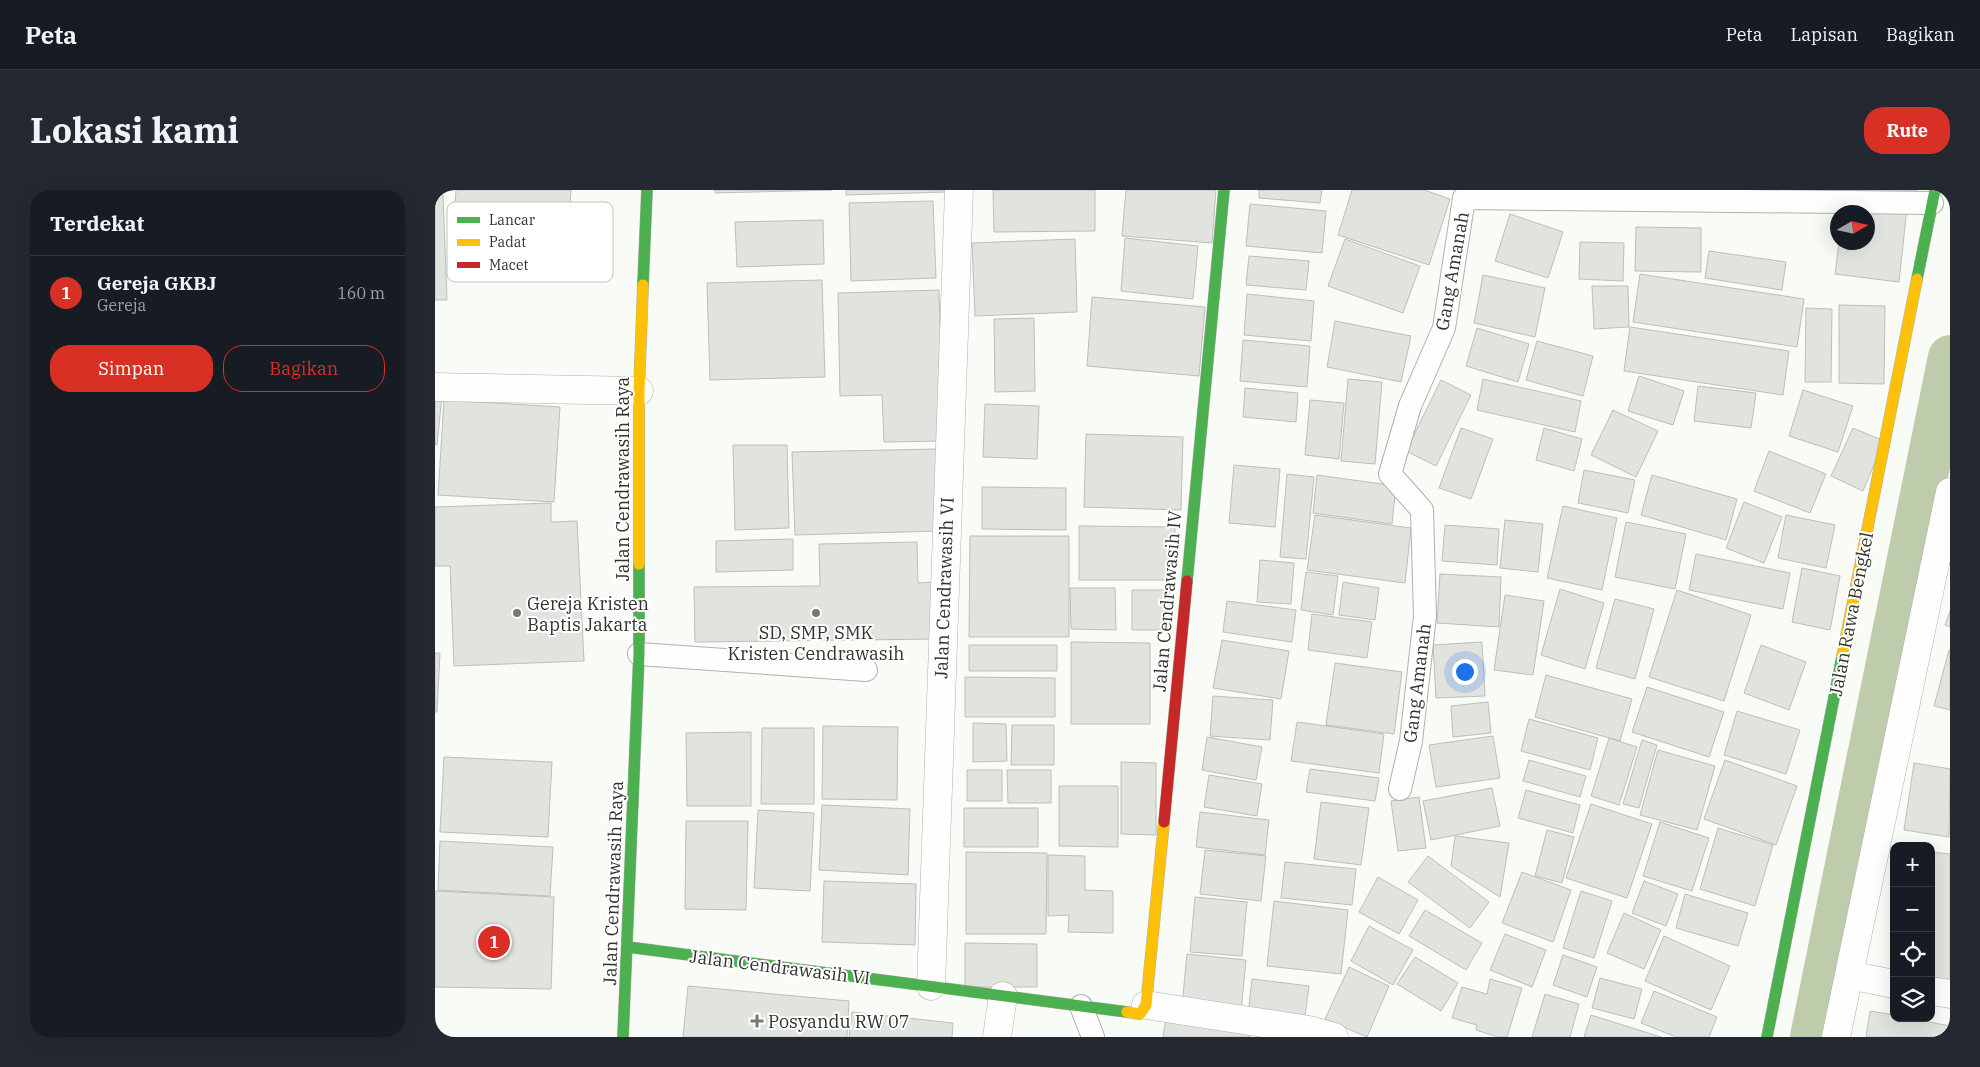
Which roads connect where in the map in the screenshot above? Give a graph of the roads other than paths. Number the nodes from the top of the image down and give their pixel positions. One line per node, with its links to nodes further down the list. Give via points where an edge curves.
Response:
1 (647, 190): 6 (street, Jalan Cendrawasih Raya)
2 (959, 190): 15 (street, Jalan Cendrawasih VI)
3 (1224, 190): 20 (street, Jalan Cendrawasih IV)
4 (1934, 197): 11 (lane, Gang Amanah, via 1464,198 1444,328 1410,406 1390,474 1422,510 1425,616 1411,741); 25 (street, Jalan Rawa Bengkel)
5 (435, 388): 6 (street)
6 (639, 391): 9 (street, Jalan Cendrawasih Raya)
7 (1950, 492): 8 (street)
8 (1942, 576): 13 (street)
9 (639, 654): 10 (lane); 12 (street, Jalan Cendrawasih Raya)
10 (865, 670)
11 (1401, 789)
12 (628, 947): 15 (street, Jalan Cendrawasih VI); 21 (street, Jalan Cendrawasih Raya)
13 (1849, 976): 14 (street); 26 (street)
14 (1890, 983)
15 (931, 986): 18 (street, Jalan Cendrawasih VI)
16 (1935, 992): 17 (street)
17 (1950, 994)
18 (1003, 996): 19 (street, Jalan Cendrawasih VI); 22 (street)
19 (1081, 1006): 20 (street, Jalan Cendrawasih VI); 23 (lane)
20 (1143, 1010): 24 (street, via 1309,1030)
21 (623, 1037)
22 (997, 1037)
23 (1093, 1037)
24 (1334, 1037)
25 (1767, 1037)
26 (1836, 1037)

